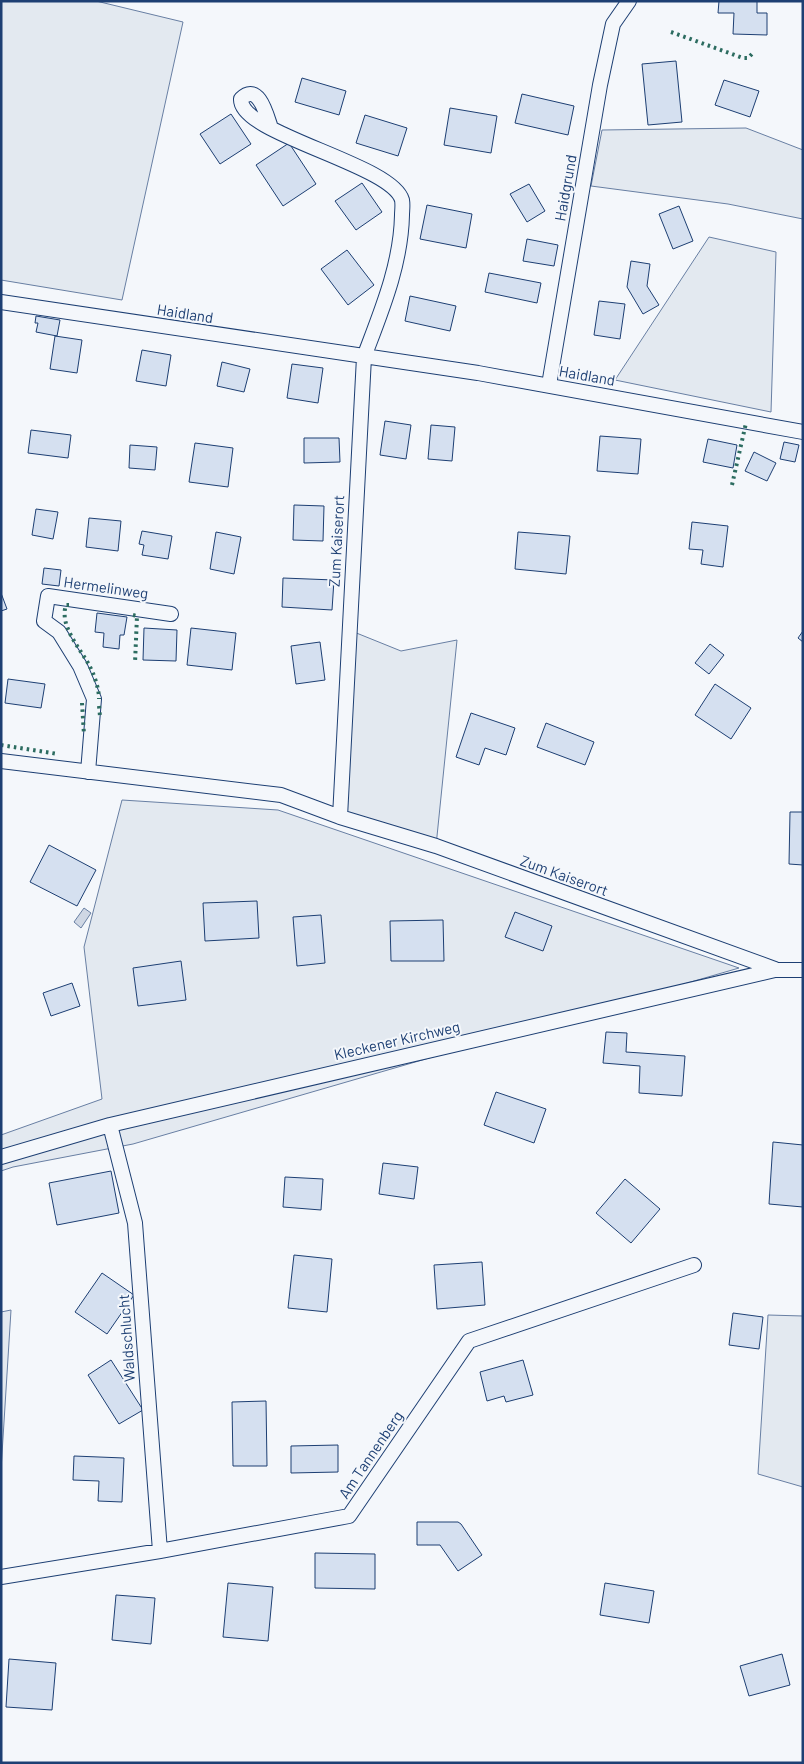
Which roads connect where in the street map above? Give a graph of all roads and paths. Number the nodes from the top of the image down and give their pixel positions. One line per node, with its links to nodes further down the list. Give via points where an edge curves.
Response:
1 (629, 1): 5 (street, Haidgrund, via 613,24 600,85)
2 (271, 128): 4 (street, via 388,182 402,200 402,229 389,294)
3 (1, 302): 4 (street, Haidland)
4 (364, 357): 5 (street, Haidland); 10 (street, Zum Kaiserort)
5 (549, 385): 6 (street, Haidland)
6 (803, 432)
7 (171, 614): 9 (street, Hermelinweg, via 48,596 44,621 59,632 80,666 94,699)
8 (1, 761): 9 (street, Zum Kaiserort)
9 (88, 772): 10 (street, Zum Kaiserort, via 280,795)
10 (340, 817): 11 (street, Zum Kaiserort, via 436,846)
11 (775, 970): 12 (street, Kleckener Kirchweg); 13 (street, Kleckener Kirchweg)
12 (803, 970)
13 (110, 1125): 14 (street, Kleckener Kirchweg); 16 (street, Waldschlucht, via 135,1223)
14 (1, 1157)
15 (694, 1265): 16 (street, Am Tannenberg, via 469,1341 349,1516)
16 (160, 1551): 17 (street, Am Tannenberg)
17 (1, 1577)

